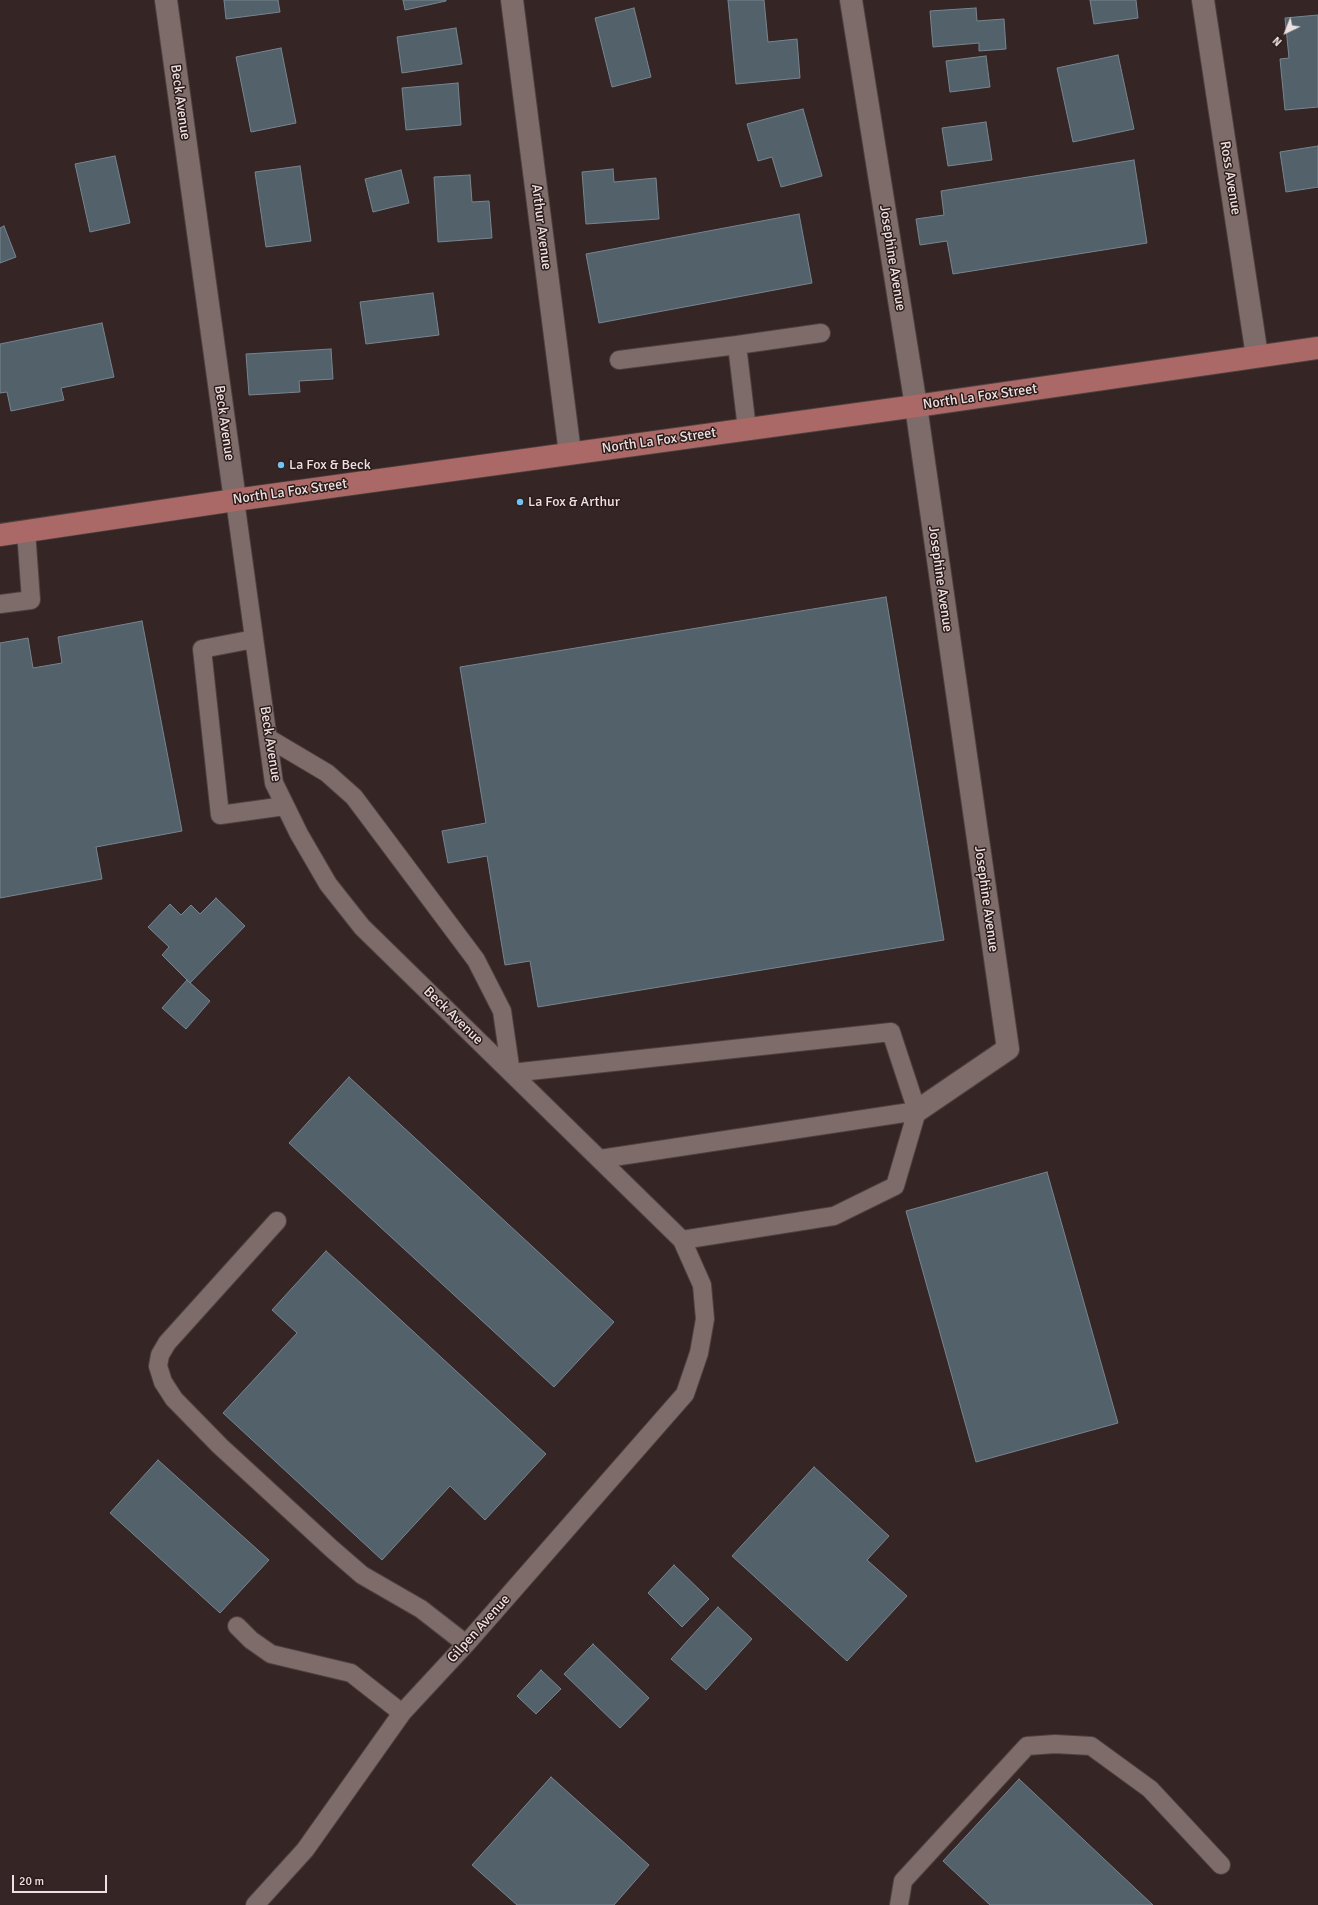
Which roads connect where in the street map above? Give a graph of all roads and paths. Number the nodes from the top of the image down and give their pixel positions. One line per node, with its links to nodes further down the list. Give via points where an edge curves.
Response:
1 (166, 0): 13 (street, Beck Avenue)
2 (512, 0): 12 (street, Arthur Avenue)
3 (851, 0): 10 (street, Josephine Avenue)
4 (1203, 0): 8 (street, Ross Avenue)
5 (821, 333): 6 (lane)
6 (737, 345): 9 (lane); 11 (lane)
7 (1318, 348): 8 (main road, North La Fox Street)
8 (1257, 356): 10 (main road, North La Fox Street)
9 (619, 360)
10 (916, 406): 11 (main road, North La Fox Street); 21 (street, Josephine Avenue, via 1008,1049)
11 (747, 429): 12 (main road, North La Fox Street)
12 (570, 453): 13 (main road, North La Fox Street)
13 (235, 500): 14 (main road, North La Fox Street); 17 (lane, Beck Avenue)
14 (26, 531): 15 (main road, North La Fox Street); 16 (lane, via 31,600)
15 (0, 535)
16 (0, 604)
17 (254, 639): 18 (lane, Beck Avenue); 19 (lane, via 202,648 220,815)
18 (268, 738): 19 (lane, Beck Avenue, via 274,783); 20 (lane, via 327,773 354,797 476,960 502,1012)
19 (285, 806): 20 (lane, Beck Avenue, via 328,884 362,927)
20 (511, 1073): 21 (lane, via 891,1032); 22 (lane, Beck Avenue)
21 (917, 1111): 22 (lane); 24 (lane, via 895,1186 834,1216)
22 (600, 1159): 24 (lane, Beck Avenue)
23 (277, 1221): 27 (lane, via 167,1343 160,1355 158,1366 163,1382 174,1399 220,1446 362,1575 421,1609)
24 (682, 1240): 25 (lane, Beck Avenue, via 702,1285 705,1319)
25 (699, 1353): 27 (lane, Gilpen Avenue, via 685,1394)
26 (237, 1626): 28 (lane, via 271,1654 351,1673)
27 (466, 1644): 28 (lane, Gilpen Avenue)
28 (402, 1713): 30 (lane, Gilpen Avenue, via 305,1850)
29 (1221, 1865): 31 (lane, via 1150,1789 1090,1746 1027,1746 903,1881)
30 (255, 1905)
31 (899, 1905)

